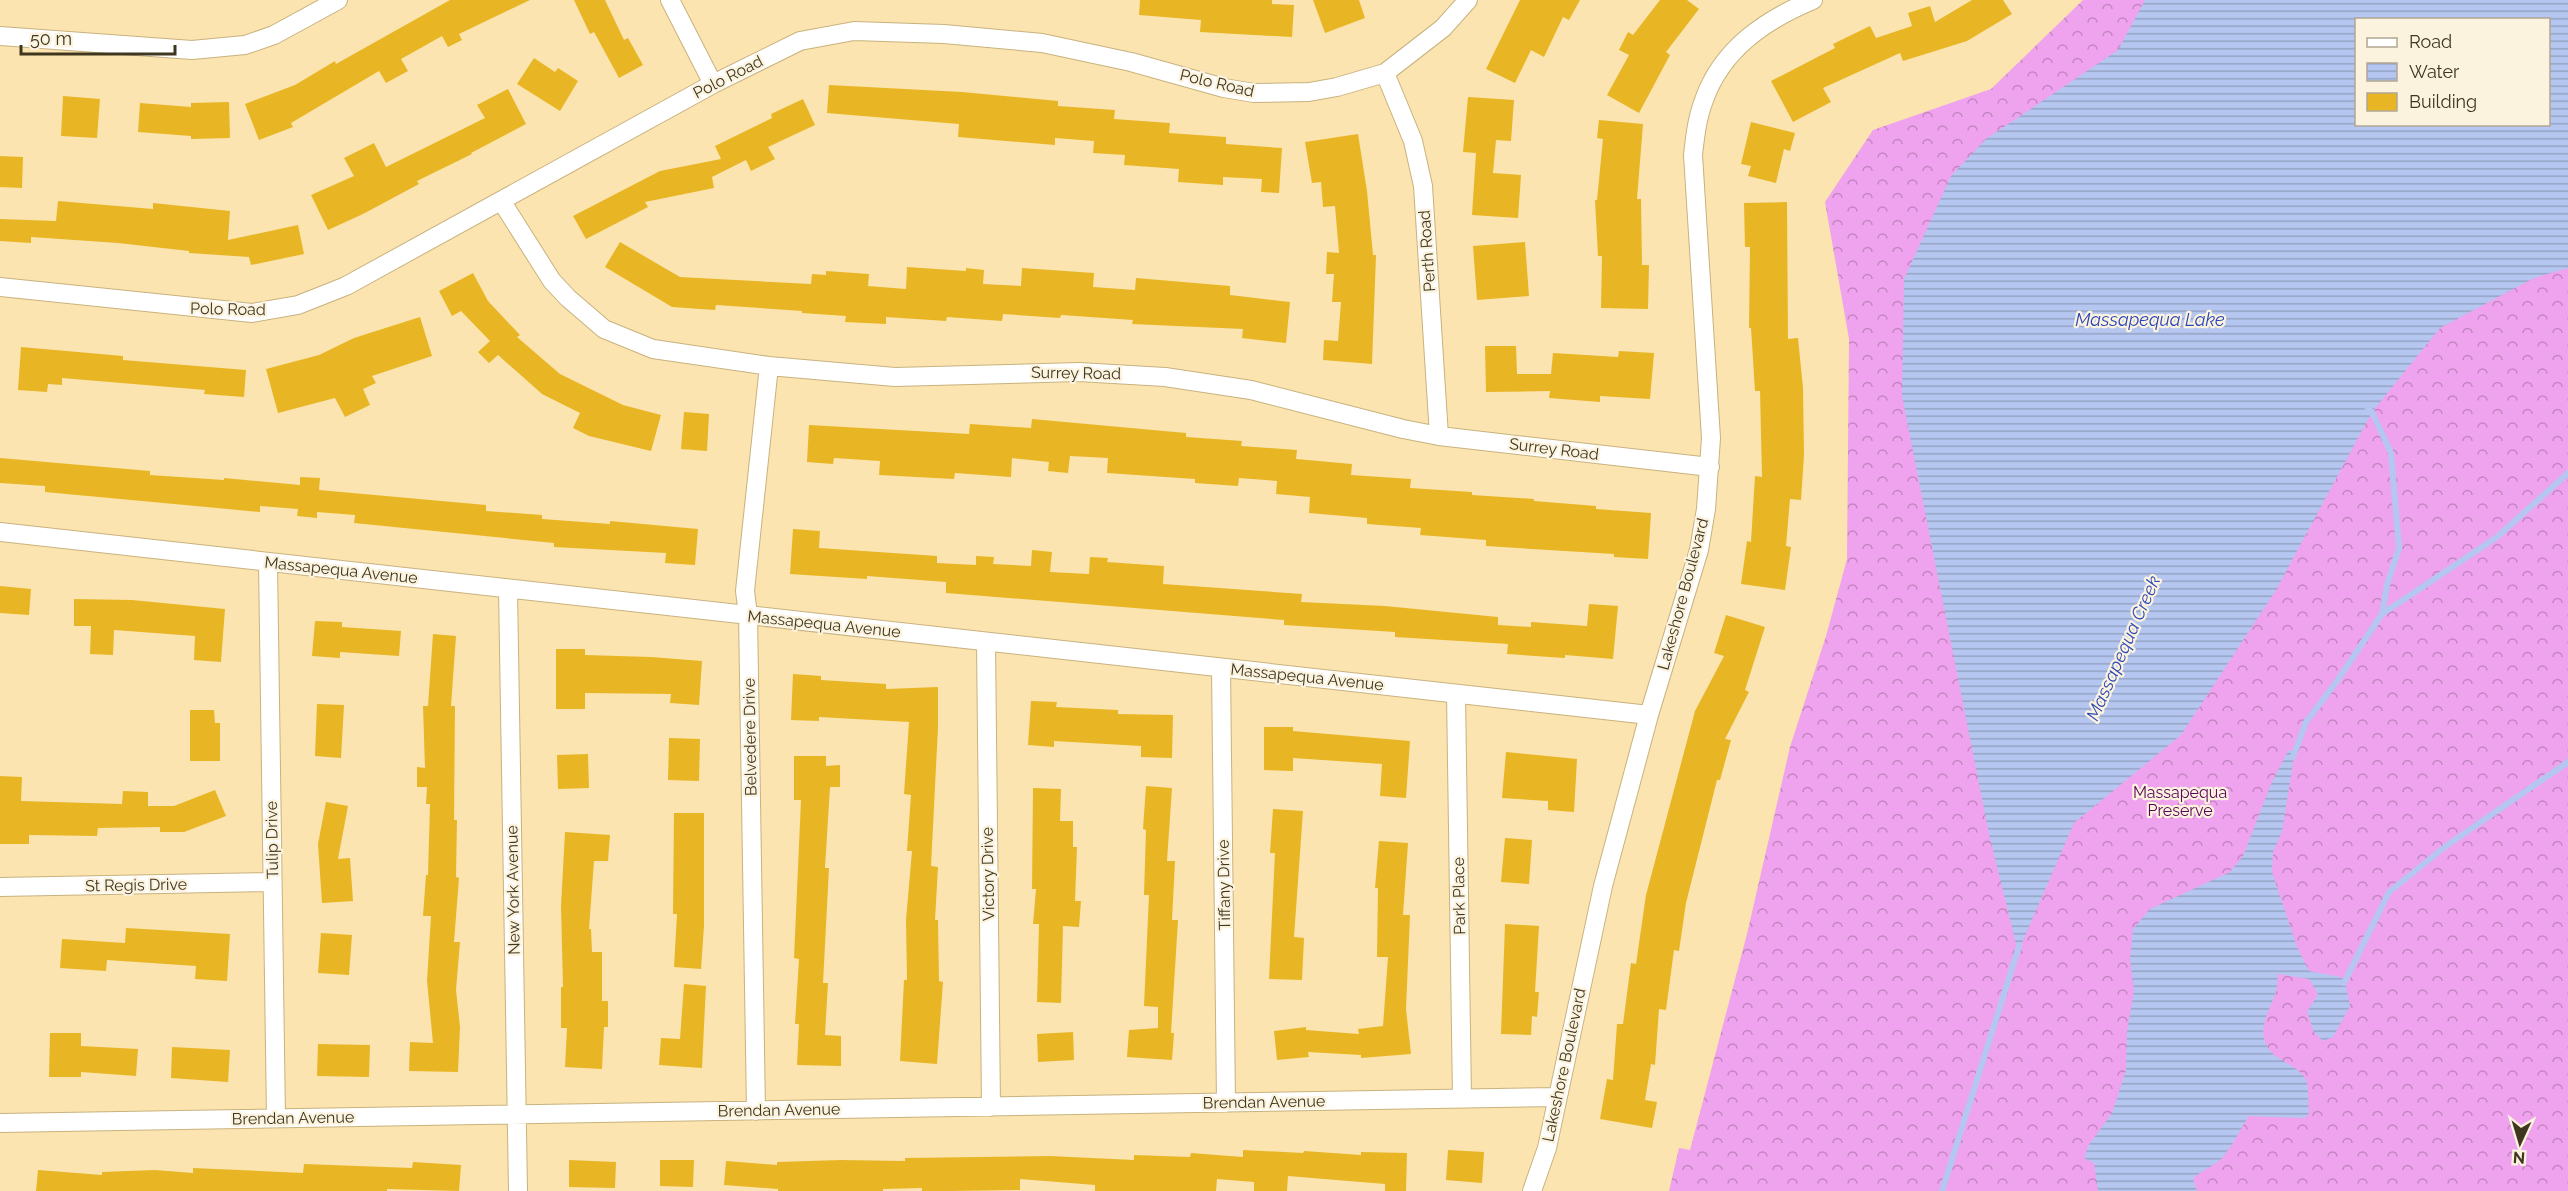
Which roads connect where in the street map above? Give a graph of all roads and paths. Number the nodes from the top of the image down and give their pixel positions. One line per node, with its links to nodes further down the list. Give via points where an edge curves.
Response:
1 (338, 0): 5 (street, via 274,35 245,45 192,50)
2 (670, 0): 7 (street)
3 (1468, 0): 6 (street, Polo Road, via 1443,28)
4 (1813, 0): 12 (street, Lakeshore Boulevard, via 1781,13 1740,44 1715,78 1698,118 1693,155)
5 (0, 36)
6 (1385, 73): 7 (street, Polo Road, via 1310,92 1254,93 1042,43 854,31 800,41); 11 (street, Perth Road, via 1413,141 1423,186)
7 (713, 84): 8 (street, Polo Road)
8 (502, 202): 9 (street, Polo Road, via 346,286 298,305 267,311 184,308); 10 (street, Surrey Road, via 552,281 603,329 653,349)
9 (0, 287)
10 (769, 366): 11 (street, Surrey Road, via 895,377 1078,372 1165,377 1251,390); 16 (street, Belvedere Drive, via 745,591)
11 (1439, 436): 12 (street, Surrey Road)
12 (1710, 467): 20 (street, Lakeshore Boulevard, via 1699,550)
13 (0, 532): 14 (street, Massapequa Avenue)
14 (268, 562): 15 (street, Massapequa Avenue); 21 (street, Tulip Drive)
15 (508, 589): 16 (street, Massapequa Avenue); 28 (street, New York Avenue)
16 (748, 615): 17 (street, Massapequa Avenue); 27 (street, Belvedere Drive)
17 (986, 642): 18 (street, Massapequa Avenue); 26 (street, Victory Drive)
18 (1221, 668): 19 (street, Massapequa Avenue); 25 (street, Tiffany Drive)
19 (1456, 694): 20 (street, Massapequa Avenue); 24 (street, Park Place)
20 (1649, 715): 23 (street, Lakeshore Boulevard, via 1602,886)
21 (272, 882): 22 (street, St Regis Drive); 29 (street, Tulip Drive)
22 (0, 887)
23 (1557, 1097): 24 (street, Brendan Avenue); 32 (street, Lakeshore Boulevard, via 1547,1148)
24 (1462, 1099): 25 (street, Brendan Avenue)
25 (1226, 1103): 26 (street, Brendan Avenue)
26 (991, 1107): 27 (street, Brendan Avenue)
27 (756, 1111): 28 (street, Brendan Avenue)
28 (517, 1115): 29 (street, Brendan Avenue); 31 (street, New York Avenue)
29 (276, 1118): 30 (street, Brendan Avenue)
30 (0, 1123)
31 (518, 1191)
32 (1532, 1191)

